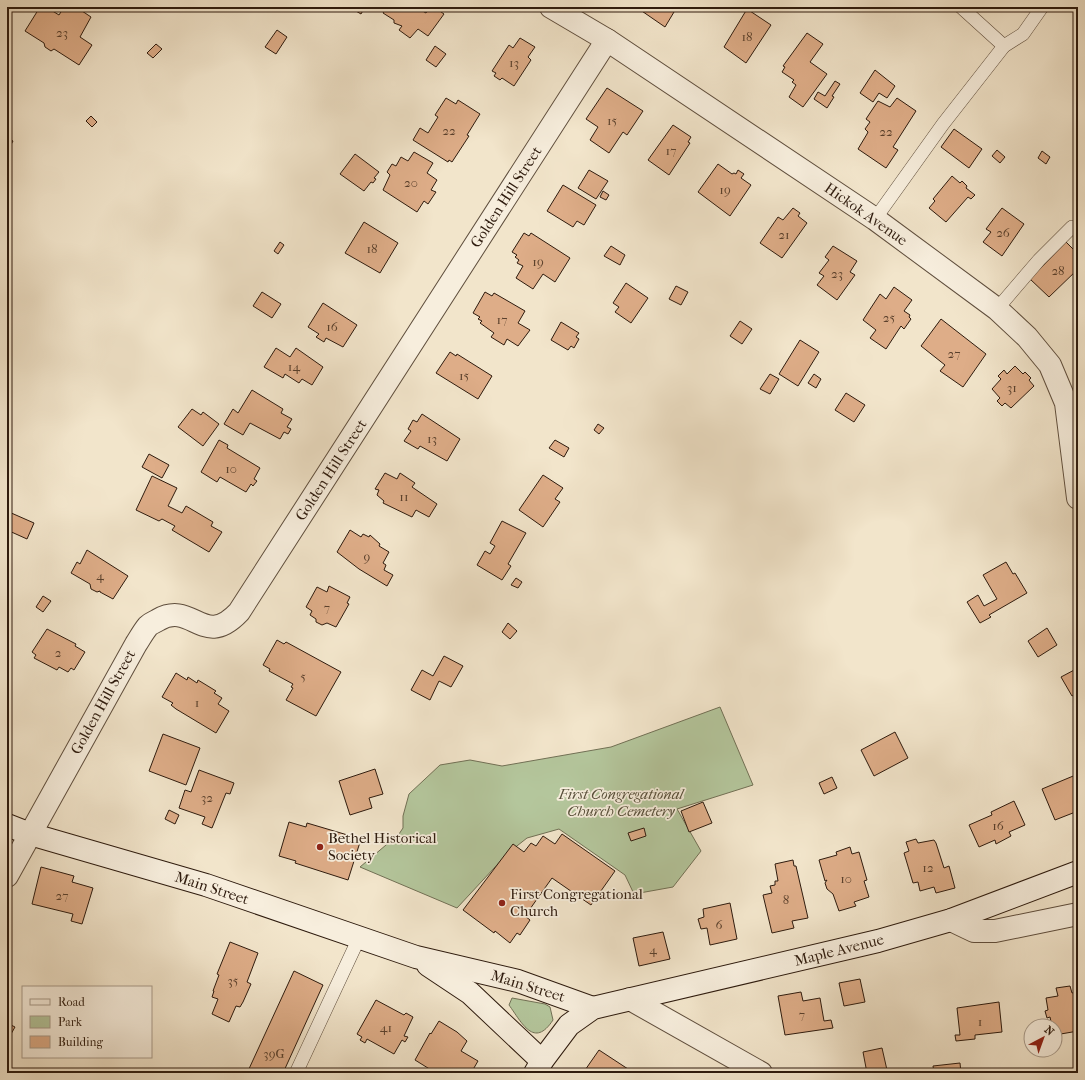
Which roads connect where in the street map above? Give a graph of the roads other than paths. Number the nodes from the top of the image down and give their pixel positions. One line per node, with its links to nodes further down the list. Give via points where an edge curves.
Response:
1 (551, 7): 4 (street, Hickok Avenue)
2 (961, 7): 5 (lane)
3 (1042, 7): 5 (lane, via 1023,34)
4 (607, 40): 6 (street, Hickok Avenue); 11 (street, Golden Hill Street, via 239,612 229,622 215,628 180,614 165,616 149,625)
5 (1004, 46): 6 (lane, via 943,124)
6 (875, 219): 8 (street, Hickok Avenue)
7 (1078, 227): 8 (lane, via 1072,227 1039,260)
8 (996, 309): 9 (street, Hickok Avenue, via 1027,337 1050,365 1066,403)
9 (1078, 498)
10 (7, 825): 11 (street, Main Street)
11 (30, 834): 13 (street); 16 (street, Main Street, via 206,885)
12 (1078, 872): 15 (street, Maple Avenue)
13 (7, 876)
14 (1078, 914): 15 (street, via 995,931 974,931)
15 (951, 920): 18 (street, Maple Avenue, via 878,941)
16 (359, 938): 17 (street, Main Street); 21 (lane)
17 (416, 957): 19 (street, Main Street, via 518,980); 20 (street, Main Street, via 470,993)
18 (630, 999): 19 (street, Maple Avenue); 22 (street)
19 (594, 1008): 20 (street, via 569,1025)
20 (538, 1067)
21 (296, 1073)
22 (760, 1073)

